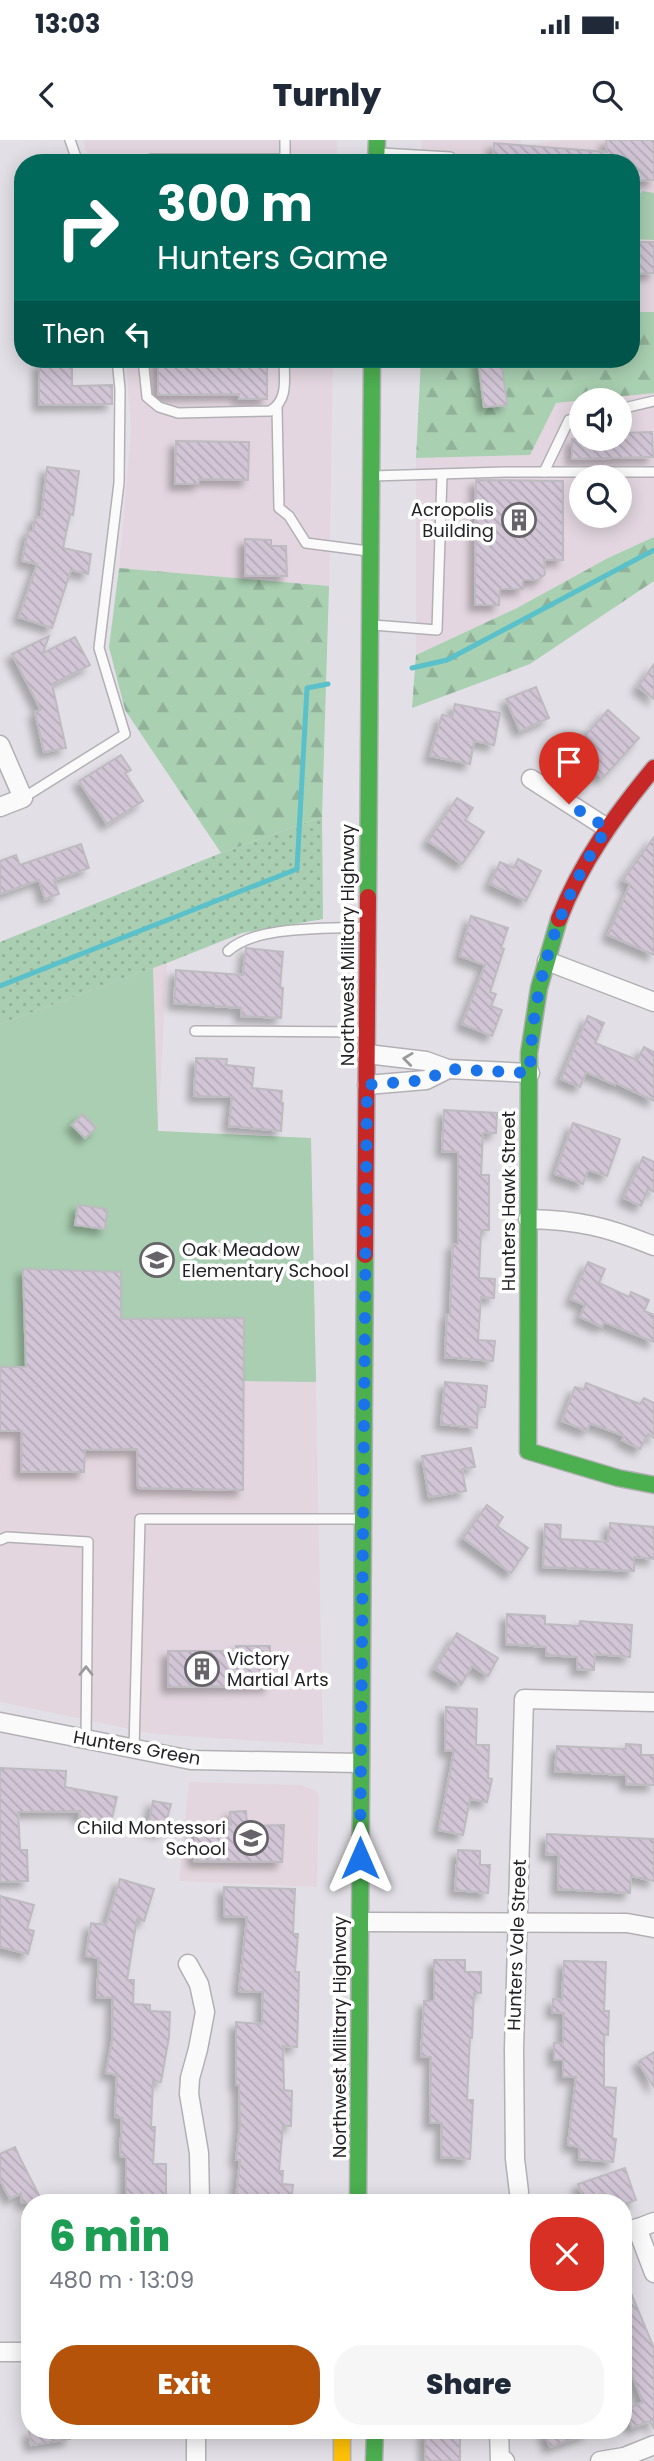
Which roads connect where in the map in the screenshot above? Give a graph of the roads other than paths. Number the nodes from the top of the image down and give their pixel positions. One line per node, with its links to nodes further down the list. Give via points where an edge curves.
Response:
1 (377, 152): 2 (lane)
2 (406, 154)
3 (118, 368): 20 (lane, via 119,484 99,655 125,734)
4 (144, 368): 9 (lane, via 147,397 178,413 270,411)
5 (284, 368): 9 (lane, via 284,397)
6 (372, 368): 14 (main road, Northwest Military Highway)
7 (654, 401): 8 (lane)
8 (632, 406)
9 (277, 407): 15 (lane, via 279,508 306,543)
10 (569, 420): 11 (lane)
11 (544, 472): 12 (lane); 13 (lane)
12 (654, 472)
13 (442, 475): 14 (lane); 16 (lane, via 437,630)
14 (370, 476): 15 (main road, Northwest Military Highway)
15 (370, 551): 16 (main road, Northwest Military Highway)
16 (369, 625): 23 (main road, Northwest Military Highway)
17 (0, 745): 20 (street)
18 (654, 768): 22 (main road, Hunters Hawk Street)
19 (531, 779): 22 (street)
20 (23, 798): 21 (street)
21 (0, 807)
22 (607, 828): 25 (main road, Hunters Hawk Street, via 571,892)
23 (366, 927): 24 (lane, via 282,931 253,937); 28 (main road, Northwest Military Highway)
24 (228, 951)
25 (547, 961): 26 (street); 31 (main road, Hunters Hawk Street, via 530,1040)
26 (654, 1002)
27 (195, 1031): 28 (lane)
28 (367, 1032): 29 (main road, Northwest Military Highway)
29 (367, 1054): 30 (street, one-way to 29, via 426,1061); 32 (main road, Northwest Military Highway)
30 (448, 1069): 31 (street); 32 (street, via 426,1080)
31 (530, 1073): 33 (main road, Hunters Hawk Street)
32 (367, 1085): 36 (main road, Northwest Military Highway)
33 (527, 1219): 34 (street, via 602,1227); 35 (main road, Hunters Hawk Street, via 528,1451)
34 (654, 1246)
35 (654, 1485)
36 (362, 1519): 41 (lane, via 140,1519); 42 (main road, Northwest Military Highway)
37 (0, 1541): 40 (lane, one-way to 37, via 88,1542 7,1537)
38 (654, 1702): 44 (street, Hunters Vale Street, via 524,1699)
39 (0, 1721): 40 (street, Hunters Green)
40 (86, 1739): 41 (street, Hunters Green)
41 (134, 1749): 42 (street, Hunters Green, via 191,1760)
42 (360, 1763): 43 (main road, Northwest Military Highway)
43 (361, 1922): 44 (street); 49 (main road, Northwest Military Highway)
44 (517, 1922): 45 (street, via 627,1923); 47 (street, Hunters Vale Street, via 514,2049)
45 (654, 1928)
46 (188, 1964): 48 (street, via 199,1984 205,2012 189,2094 199,2153)
47 (519, 2192)
48 (200, 2194)
49 (358, 2194)
50 (638, 2228): 51 (street)
51 (654, 2273)
52 (0, 2352): 53 (street)
53 (21, 2352)
54 (196, 2439): 59 (street)
55 (342, 2439): 60 (main road)
56 (375, 2439): 61 (main road)
57 (499, 2439): 62 (street, via 500,2461)
58 (654, 2445): 63 (street)
59 (196, 2461)
60 (342, 2461)
61 (374, 2461)
62 (505, 2461)
63 (600, 2461)

